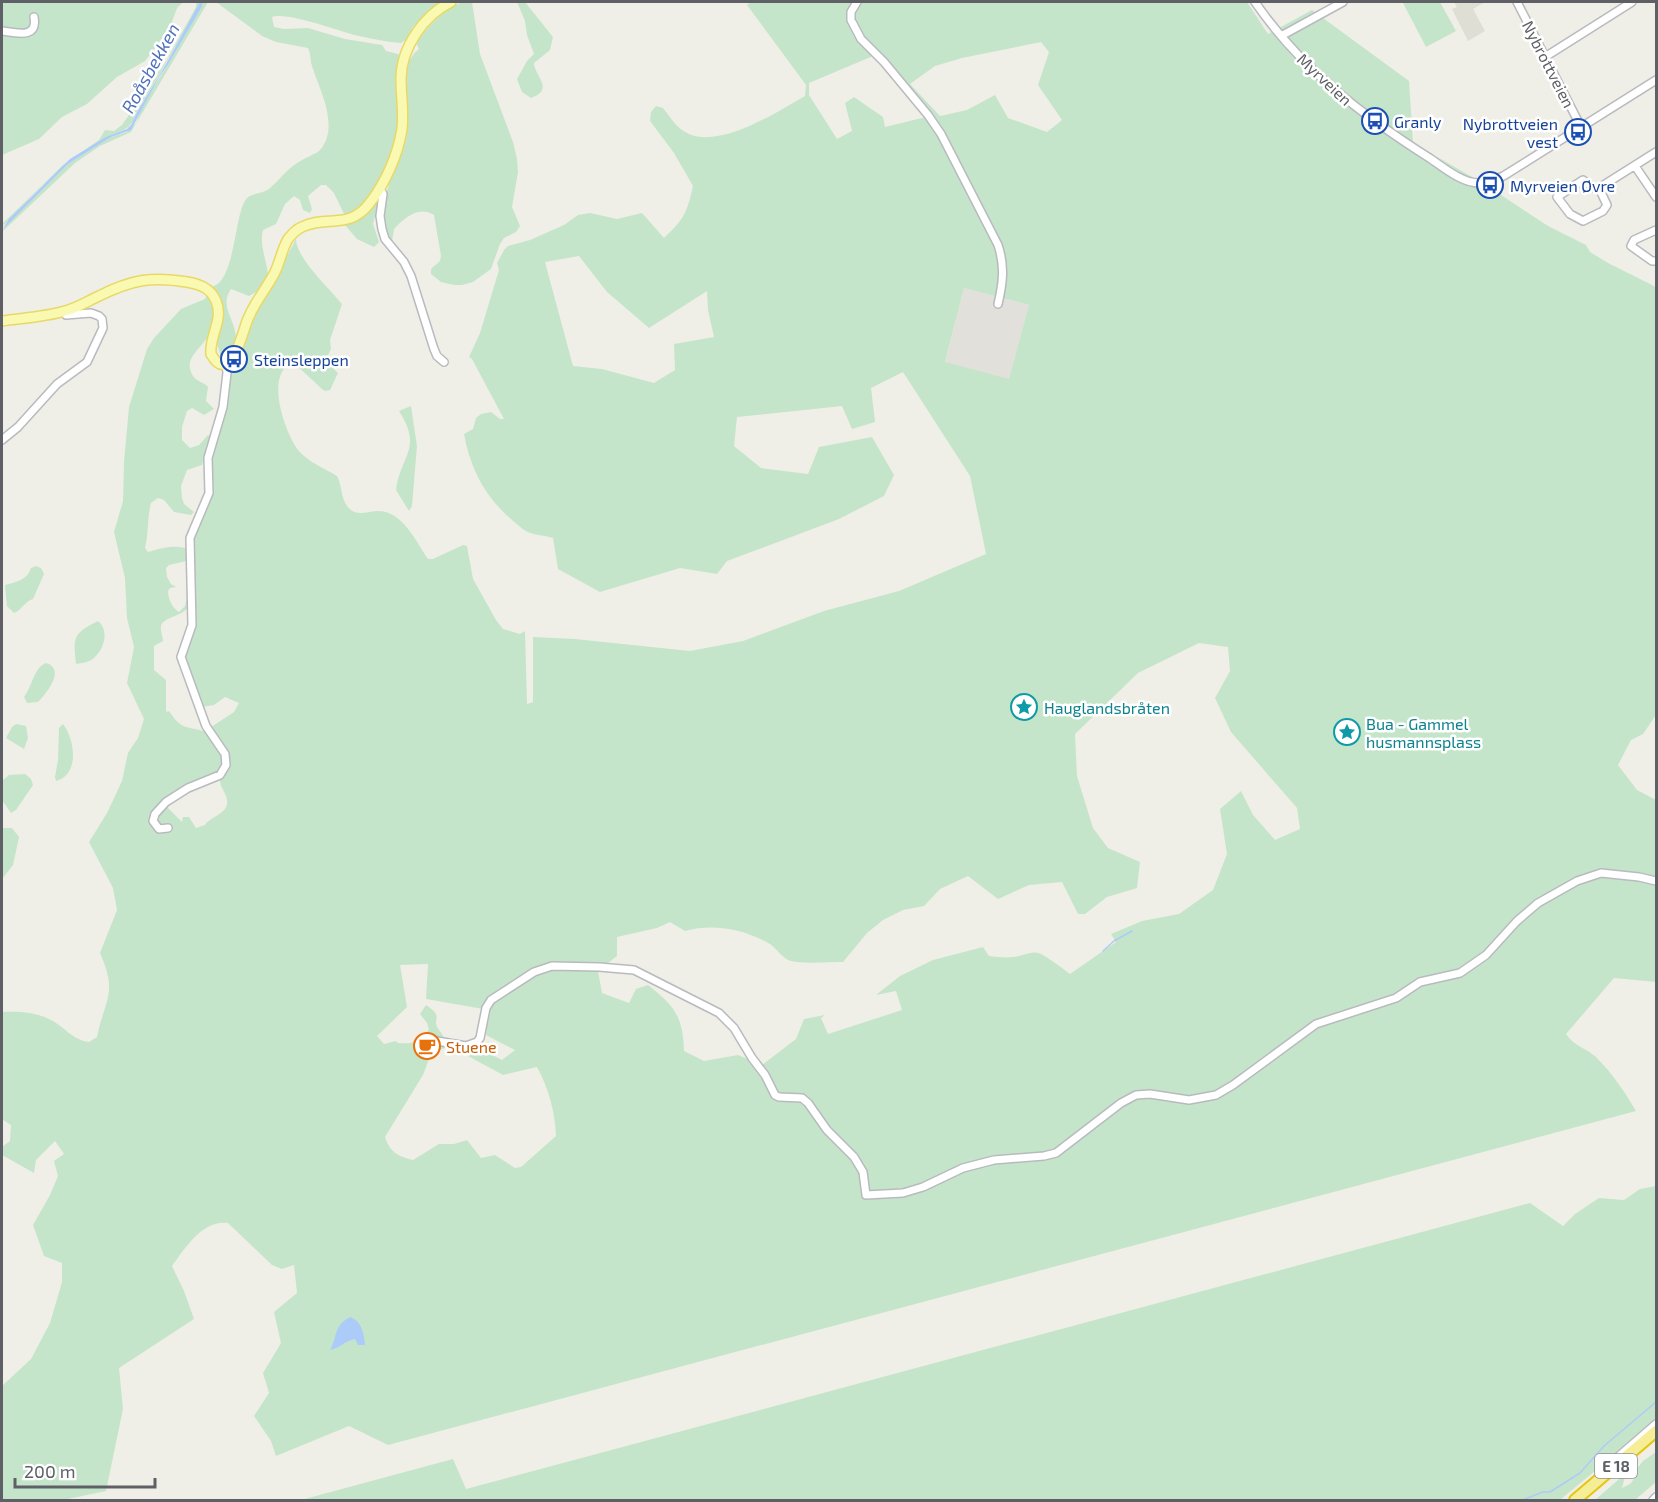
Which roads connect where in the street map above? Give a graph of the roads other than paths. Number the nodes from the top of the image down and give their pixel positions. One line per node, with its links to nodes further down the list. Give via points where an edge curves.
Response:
1 (451, 2): 15 (main road, via 425,23 406,54 401,77 403,117 399,144)
2 (857, 2): 20 (street, via 851,20 861,39 941,134 998,245 1004,273)
3 (1255, 2): 9 (street, Myrveien)
4 (1343, 2): 9 (street)
5 (1517, 2): 10 (street, Nybrottveien)
6 (1632, 2): 10 (street)
7 (34, 17): 8 (street, via 34,29 28,32)
8 (2, 31)
9 (1281, 36): 12 (street, Myrveien, via 1362,112 1471,182 1485,183 1500,177)
10 (1545, 57): 12 (street, Nybrottveien)
11 (1656, 80): 12 (street, Myrveien)
12 (1581, 127)
13 (1655, 156): 14 (street)
14 (1635, 166): 16 (street); 17 (street)
15 (379, 188): 23 (street, via 383,194 383,234 409,270 434,349); 24 (main road, via 356,216 310,224 291,235 251,312 234,356)
16 (1599, 188): 16 (street, via 1583,180 1557,197 1570,214 1583,221 1607,205)
17 (1656, 197)
18 (1656, 231): 19 (street, via 1634,240 1631,246)
19 (1656, 261)
20 (998, 304)
21 (65, 311): 22 (main road); 24 (main road, via 140,280 167,279 201,286 213,295 219,311 211,354 217,362); 25 (street, via 71,316 99,315 103,323 87,362 57,384 18,428)
22 (2, 321)
23 (444, 362)
24 (226, 363): 26 (street, via 223,407 208,453 209,493 190,538 192,625 180,657 206,726 224,751 226,765 220,775 188,788 161,806 153,821 159,829)
25 (2, 440)
26 (168, 828)
27 (1656, 881): 28 (street, via 1601,873 1577,881 1538,903 1486,955 1460,973 1420,982 1396,998 1316,1024 1216,1095 1190,1100 1137,1095 1056,1153 963,1168 903,1193 866,1195 863,1172 854,1157 802,1098 775,1095 729,1021 634,970 552,966 534,972 491,1000 477,1042 466,1046)
28 (436, 1041)
29 (1656, 1424): 32 (street, via 1597,1476)
30 (1656, 1434): 32 (highway, E 18)
31 (1656, 1497): 33 (street)
32 (1578, 1500)
33 (1653, 1500)

